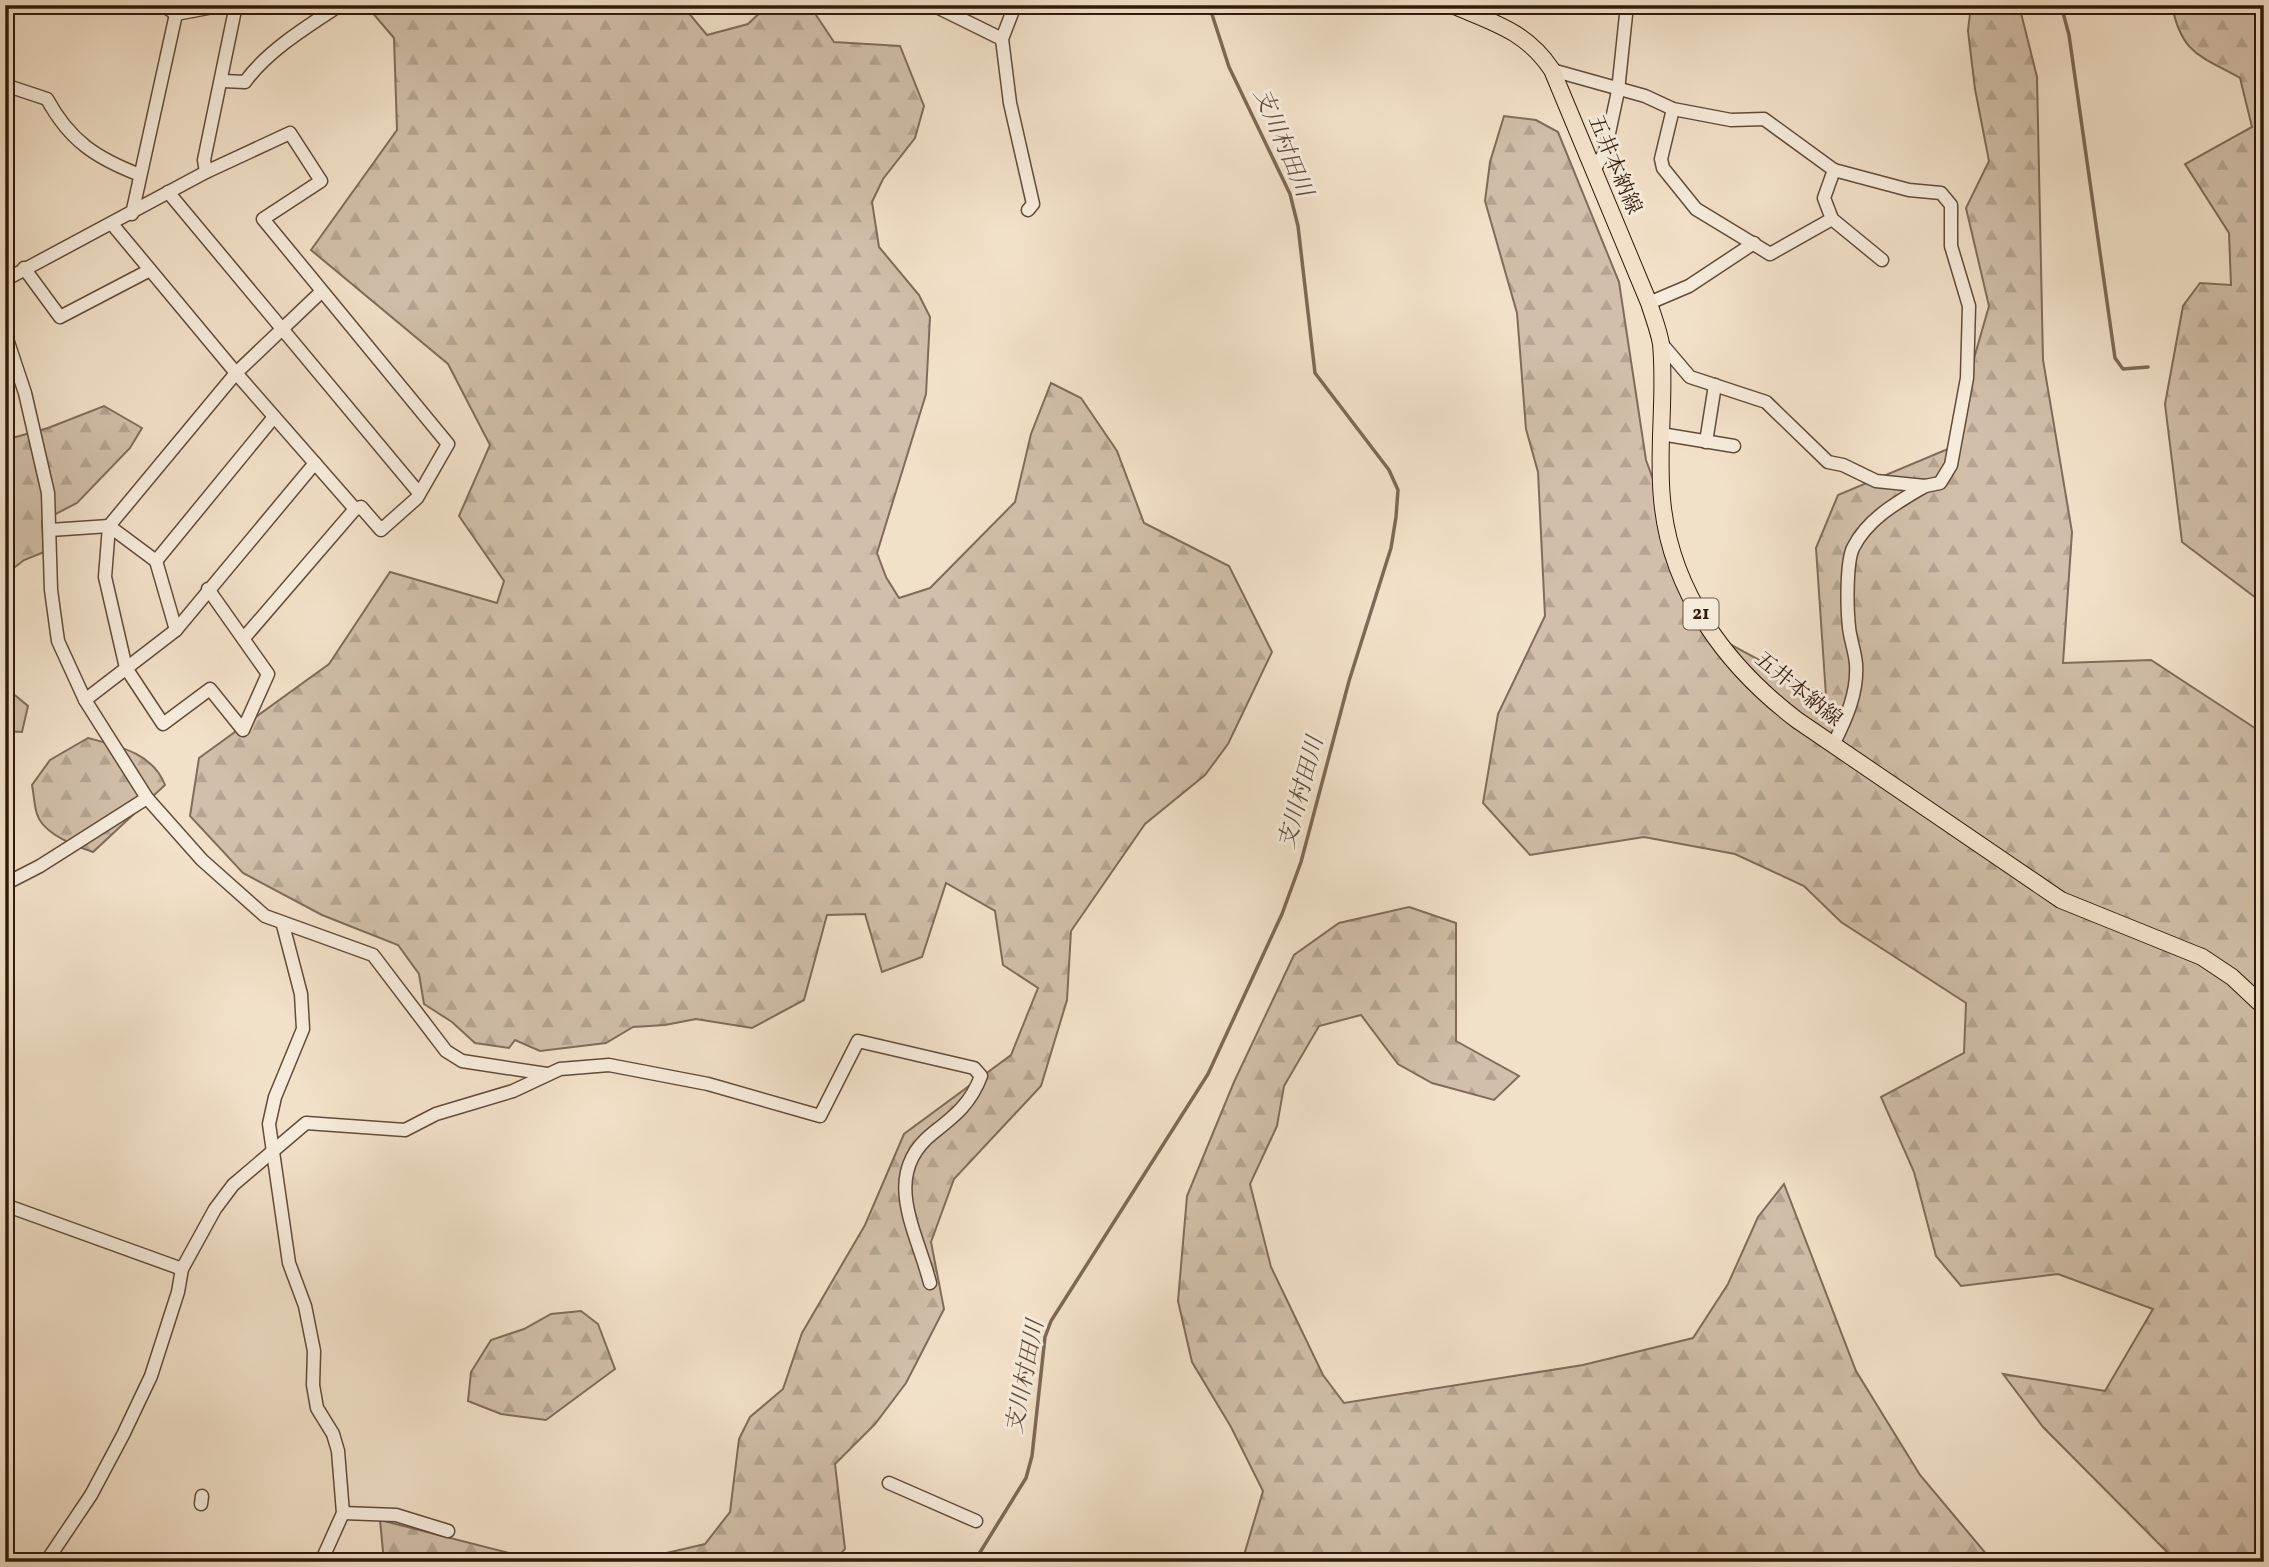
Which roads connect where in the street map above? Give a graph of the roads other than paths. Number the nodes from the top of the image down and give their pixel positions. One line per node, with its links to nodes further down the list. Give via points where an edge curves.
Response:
1 (163, 5): 9 (street)
2 (224, 5): 9 (street)
3 (236, 5): 12 (street)
4 (340, 5): 12 (street, via 273,54 245,82)
5 (933, 5): 10 (street)
6 (1015, 5): 10 (street)
7 (1452, 5): 11 (main road, 五井本納線 / 21, via 1517,33)
8 (1627, 5): 14 (street)
9 (176, 14): 19 (street)
10 (1002, 39): 21 (street, via 1010,103 1033,204)
11 (1552, 70): 14 (street); 16 (main road, 五井本納線 / 21)
12 (223, 81): 18 (street, via 204,160)
13 (5, 85): 19 (street, via 47,99 61,126 80,143 104,161)
14 (1618, 91): 15 (street, via 1645,96); 16 (street, via 1605,152)
15 (1673, 109): 17 (street, via 1731,120 1764,119); 25 (street, via 1661,159 1663,169 1696,209)
16 (1594, 170): 31 (main road, 五井本納線 / 21)
17 (1833, 170): 23 (street, via 1824,198); 42 (street, via 1909,190 1941,192 1951,205 1951,246 1969,306 1967,378 1951,465 1940,483)
18 (206, 172): 20 (street); 30 (street, via 289,133 321,181 263,219)
19 (140, 175): 22 (street)
20 (169, 192): 22 (street); 32 (street)
21 (1028, 210)
22 (132, 214): 24 (street)
23 (1832, 219): 25 (street, via 1770,254); 26 (street)
24 (112, 224): 27 (street); 28 (street)
25 (1754, 243): 31 (street, via 1689,286)
26 (1882, 260)
27 (24, 268): 28 (street, via 60,317); 29 (street)
28 (150, 270): 35 (street)
29 (5, 280)
30 (321, 292): 32 (street); 43 (street, via 448,444)
31 (1649, 303): 34 (main road, 五井本納線 / 21)
32 (280, 330): 35 (street); 43 (street)
33 (5, 333): 46 (street, via 41,456)
34 (1661, 343): 36 (street, via 1690,377); 38 (main road, 五井本納線 / 21)
35 (236, 373): 37 (street); 45 (street)
36 (1715, 385): 39 (street); 42 (street, via 1766,402 1828,462 1876,481)
37 (274, 416): 41 (street); 47 (street)
38 (1661, 434): 39 (street); 53 (main road, 五井本納線 / 21, via 1662,500 1671,548 1691,596 1715,639 1746,678)
39 (1706, 442): 40 (street)
40 (1734, 446)
41 (315, 463): 44 (street); 48 (street)
42 (1925, 486): 53 (street, via 1886,509 1854,545 1848,561 1855,684 1846,720)
43 (419, 493): 44 (street, via 381,530 361,507)
44 (355, 509): 50 (street)
45 (109, 526): 46 (street); 47 (street); 51 (street, via 105,577)
46 (50, 530): 52 (street, via 58,641)
47 (156, 561): 49 (street)
48 (208, 589): 49 (street); 50 (street)
49 (176, 629): 51 (street)
50 (244, 638): 51 (street, via 268,674 243,730 210,689 163,724)
51 (126, 668): 52 (street)
52 (85, 700): 54 (street)
53 (1833, 745): 57 (main road, 五井本納線 / 21, via 2062,900 2202,957)
54 (146, 798): 55 (street); 56 (street, via 202,860 265,916)
55 (5, 884)
56 (283, 925): 58 (street, via 373,956 446,1051 462,1061); 59 (street, via 301,994 303,1029 275,1097 269,1124)
57 (2264, 1007)
58 (547, 1074): 59 (street, via 539,1081 436,1114 405,1130 306,1123); 62 (street, via 609,1065 708,1084 820,1116 859,1041 974,1068 981,1076 974,1094 909,1160 904,1192)
59 (272, 1152): 61 (street, via 227,1193); 64 (street, via 289,1263 314,1351 317,1408 338,1451)
60 (5, 1205): 61 (street)
61 (183, 1269): 67 (street, via 151,1376 91,1495)
62 (930, 1283)
63 (888, 1483): 65 (street)
64 (343, 1513): 66 (street, via 396,1516); 68 (street)
65 (976, 1521)
66 (448, 1531)
67 (46, 1562)
68 (321, 1562)

